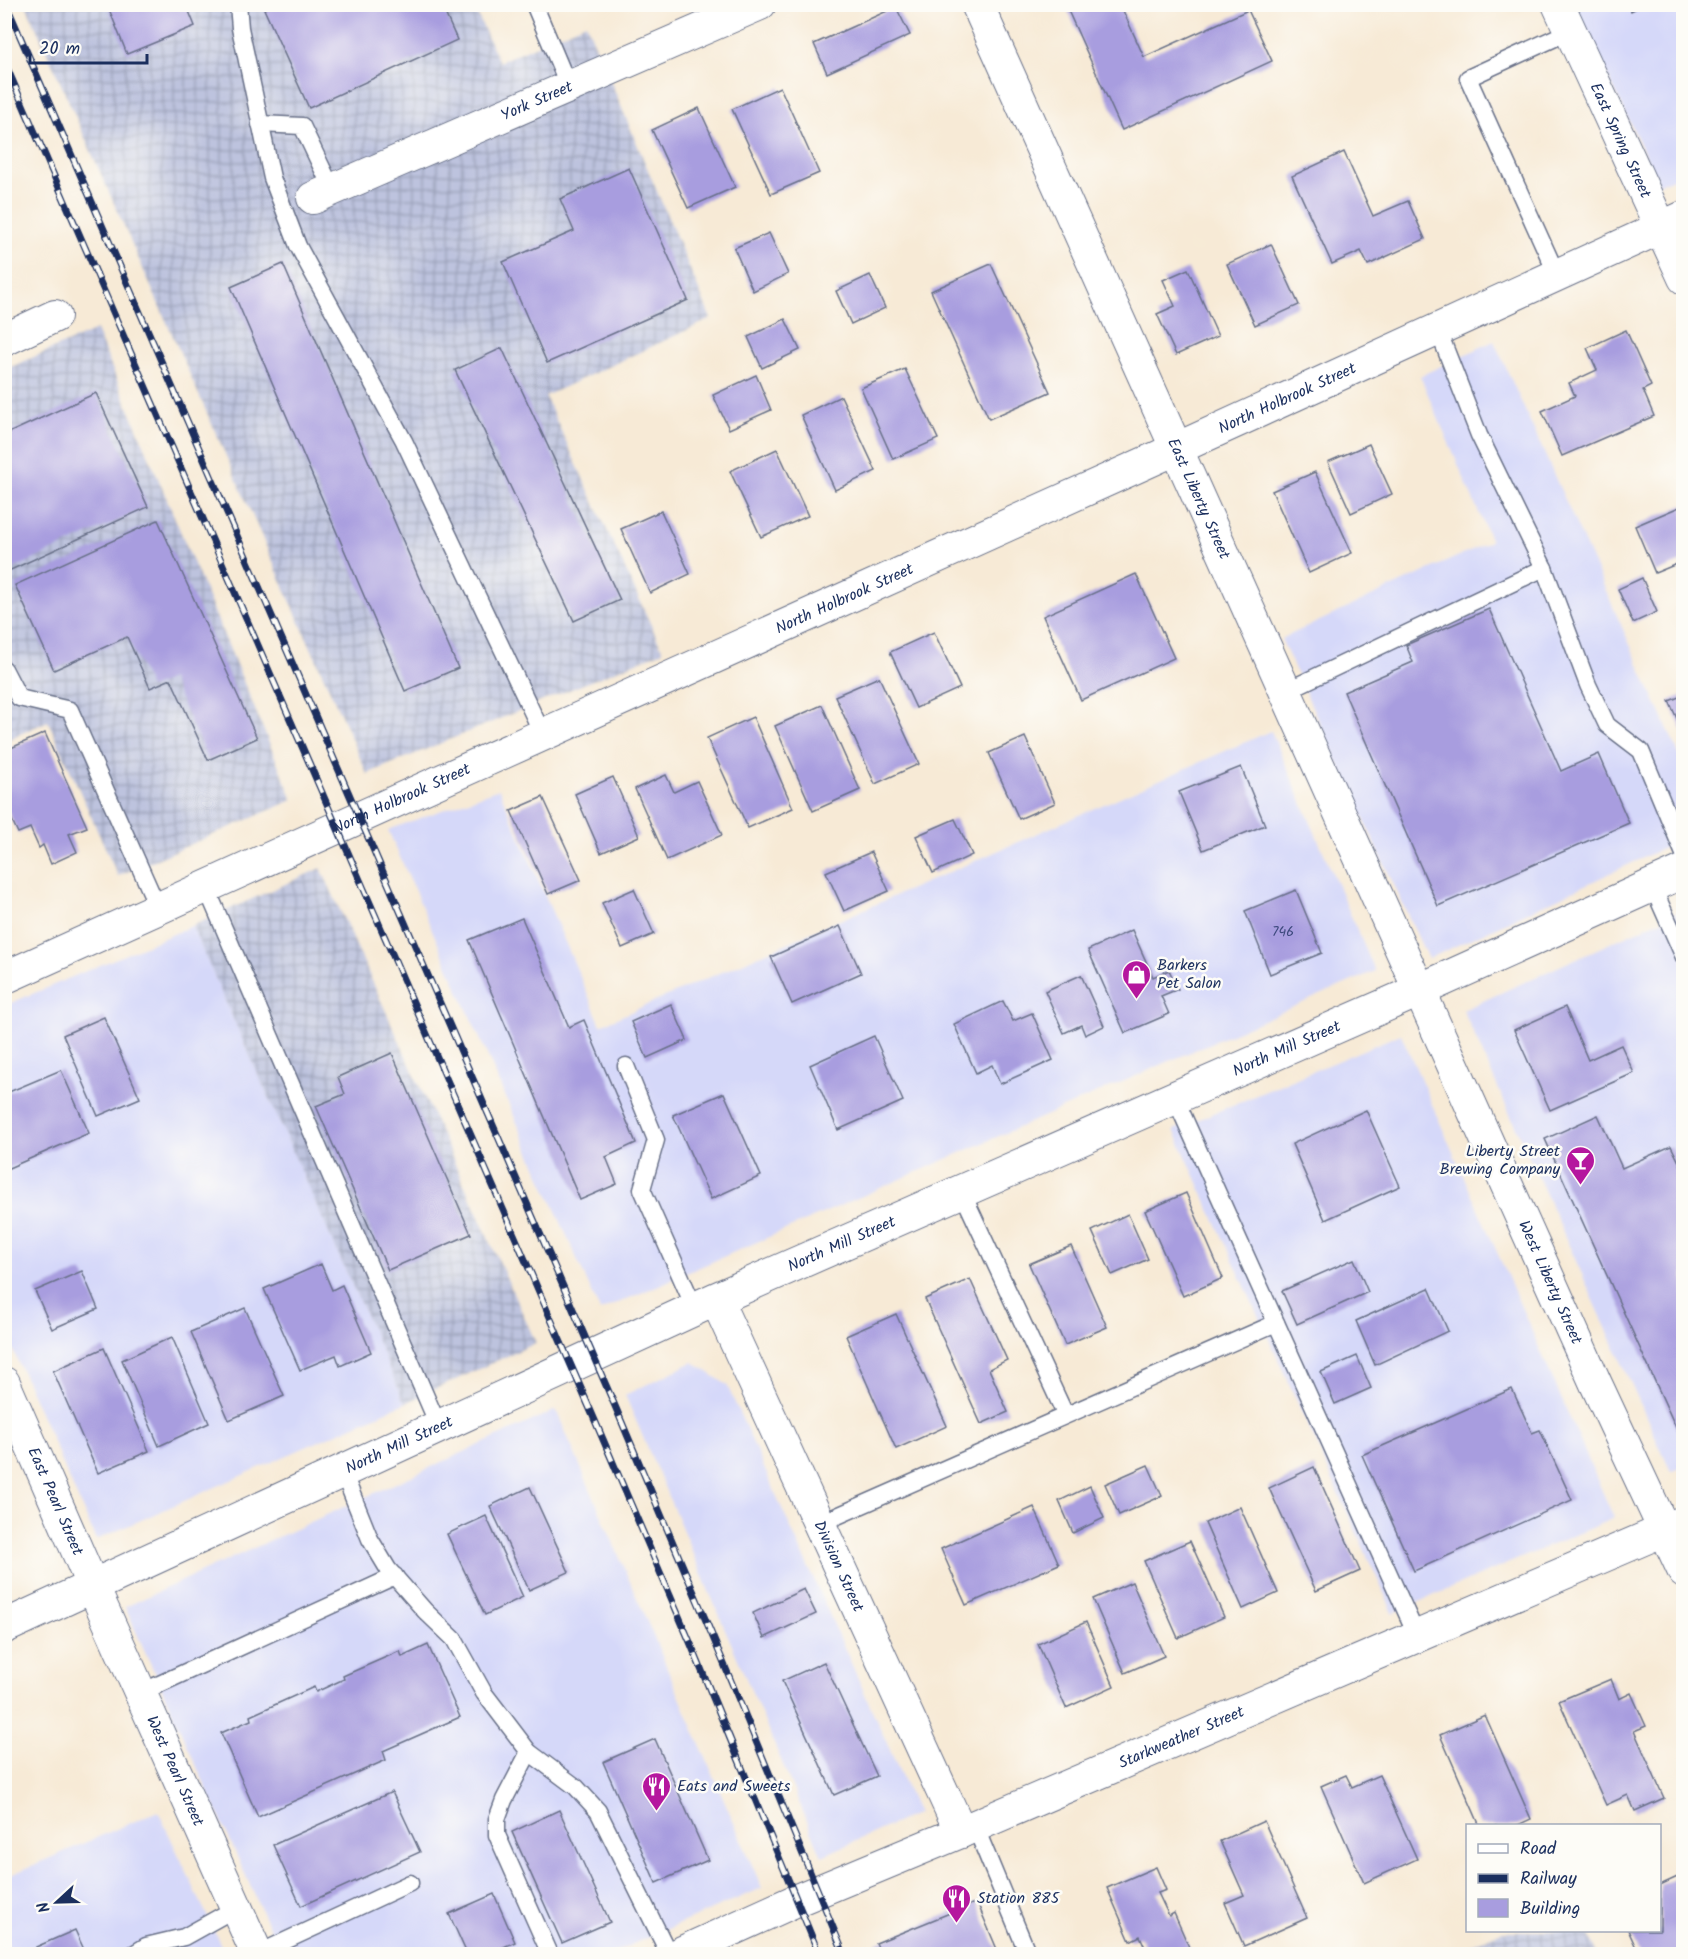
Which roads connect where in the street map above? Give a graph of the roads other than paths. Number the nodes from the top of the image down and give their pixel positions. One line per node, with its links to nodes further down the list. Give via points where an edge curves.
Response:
1 (238, 4): 7 (lane)
2 (534, 4): 6 (lane)
3 (760, 4): 6 (street, York Street)
4 (977, 4): 15 (street, East Liberty Street)
5 (1564, 18): 9 (street, East Spring Street); 10 (lane, via 1468,78)
6 (569, 87): 8 (street, York Street)
7 (260, 124): 8 (lane, via 302,126); 19 (lane, via 272,178 298,246 404,441)
8 (322, 194)
9 (1672, 222): 10 (street, North Holbrook Street); 11 (street, East Spring Street)
10 (1557, 275): 13 (street, North Holbrook Street)
11 (1683, 278)
12 (55, 316): 14 (street)
13 (1438, 330): 15 (street, North Holbrook Street); 16 (lane, via 1479,435)
14 (4, 340)
15 (1176, 449): 18 (street, East Liberty Street); 19 (street, North Holbrook Street)
16 (1544, 568): 18 (lane); 20 (lane, via 1607,725 1641,752)
17 (4, 669): 24 (lane, via 19,698 70,710)
18 (1286, 691): 27 (street, East Liberty Street)
19 (543, 735): 23 (street, North Holbrook Street)
20 (1683, 854)
21 (1683, 871): 22 (street, North Mill Street)
22 (1652, 885): 25 (lane); 27 (street, North Mill Street)
23 (206, 887): 24 (street, North Holbrook Street); 35 (lane)
24 (158, 908): 26 (street, North Holbrook Street)
25 (1683, 957)
26 (4, 978)
27 (1420, 990): 29 (street, North Mill Street); 38 (street, West Liberty Street, via 1596,1383)
28 (626, 1066): 31 (lane, via 656,1140 642,1188)
29 (1175, 1098): 30 (street, North Mill Street); 32 (lane)
30 (962, 1192): 31 (street, North Mill Street); 34 (lane)
31 (706, 1304): 35 (street, North Mill Street); 37 (street, Division Street)
32 (1276, 1323): 34 (lane); 43 (lane)
33 (4, 1383): 41 (street, East Pearl Street)
34 (1065, 1414): 37 (lane)
35 (439, 1428): 36 (street, North Mill Street)
36 (343, 1472): 40 (lane, via 370,1539); 41 (street, North Mill Street)
37 (819, 1524): 46 (street, Division Street)
38 (1674, 1526): 39 (street, West Liberty Street); 43 (street, Starkweather Street)
39 (1683, 1572)
40 (395, 1576): 44 (lane); 45 (lane, via 454,1639 484,1693)
41 (93, 1587): 42 (street, North Mill Street); 44 (street, West Pearl Street)
42 (4, 1627)
43 (1418, 1636): 46 (street, Starkweather Street)
44 (140, 1693): 48 (street, West Pearl Street)
45 (530, 1752): 51 (lane, via 504,1800 497,1819 497,1835); 52 (lane, via 576,1787 598,1811)
46 (968, 1829): 52 (street, Starkweather Street); 53 (lane)
47 (410, 1883): 50 (lane)
48 (236, 1908): 49 (lane, via 184,1937 146,1946); 50 (street, West Pearl Street)
49 (133, 1954)
50 (257, 1954)
51 (550, 1954)
52 (678, 1954)
53 (1028, 1954)

